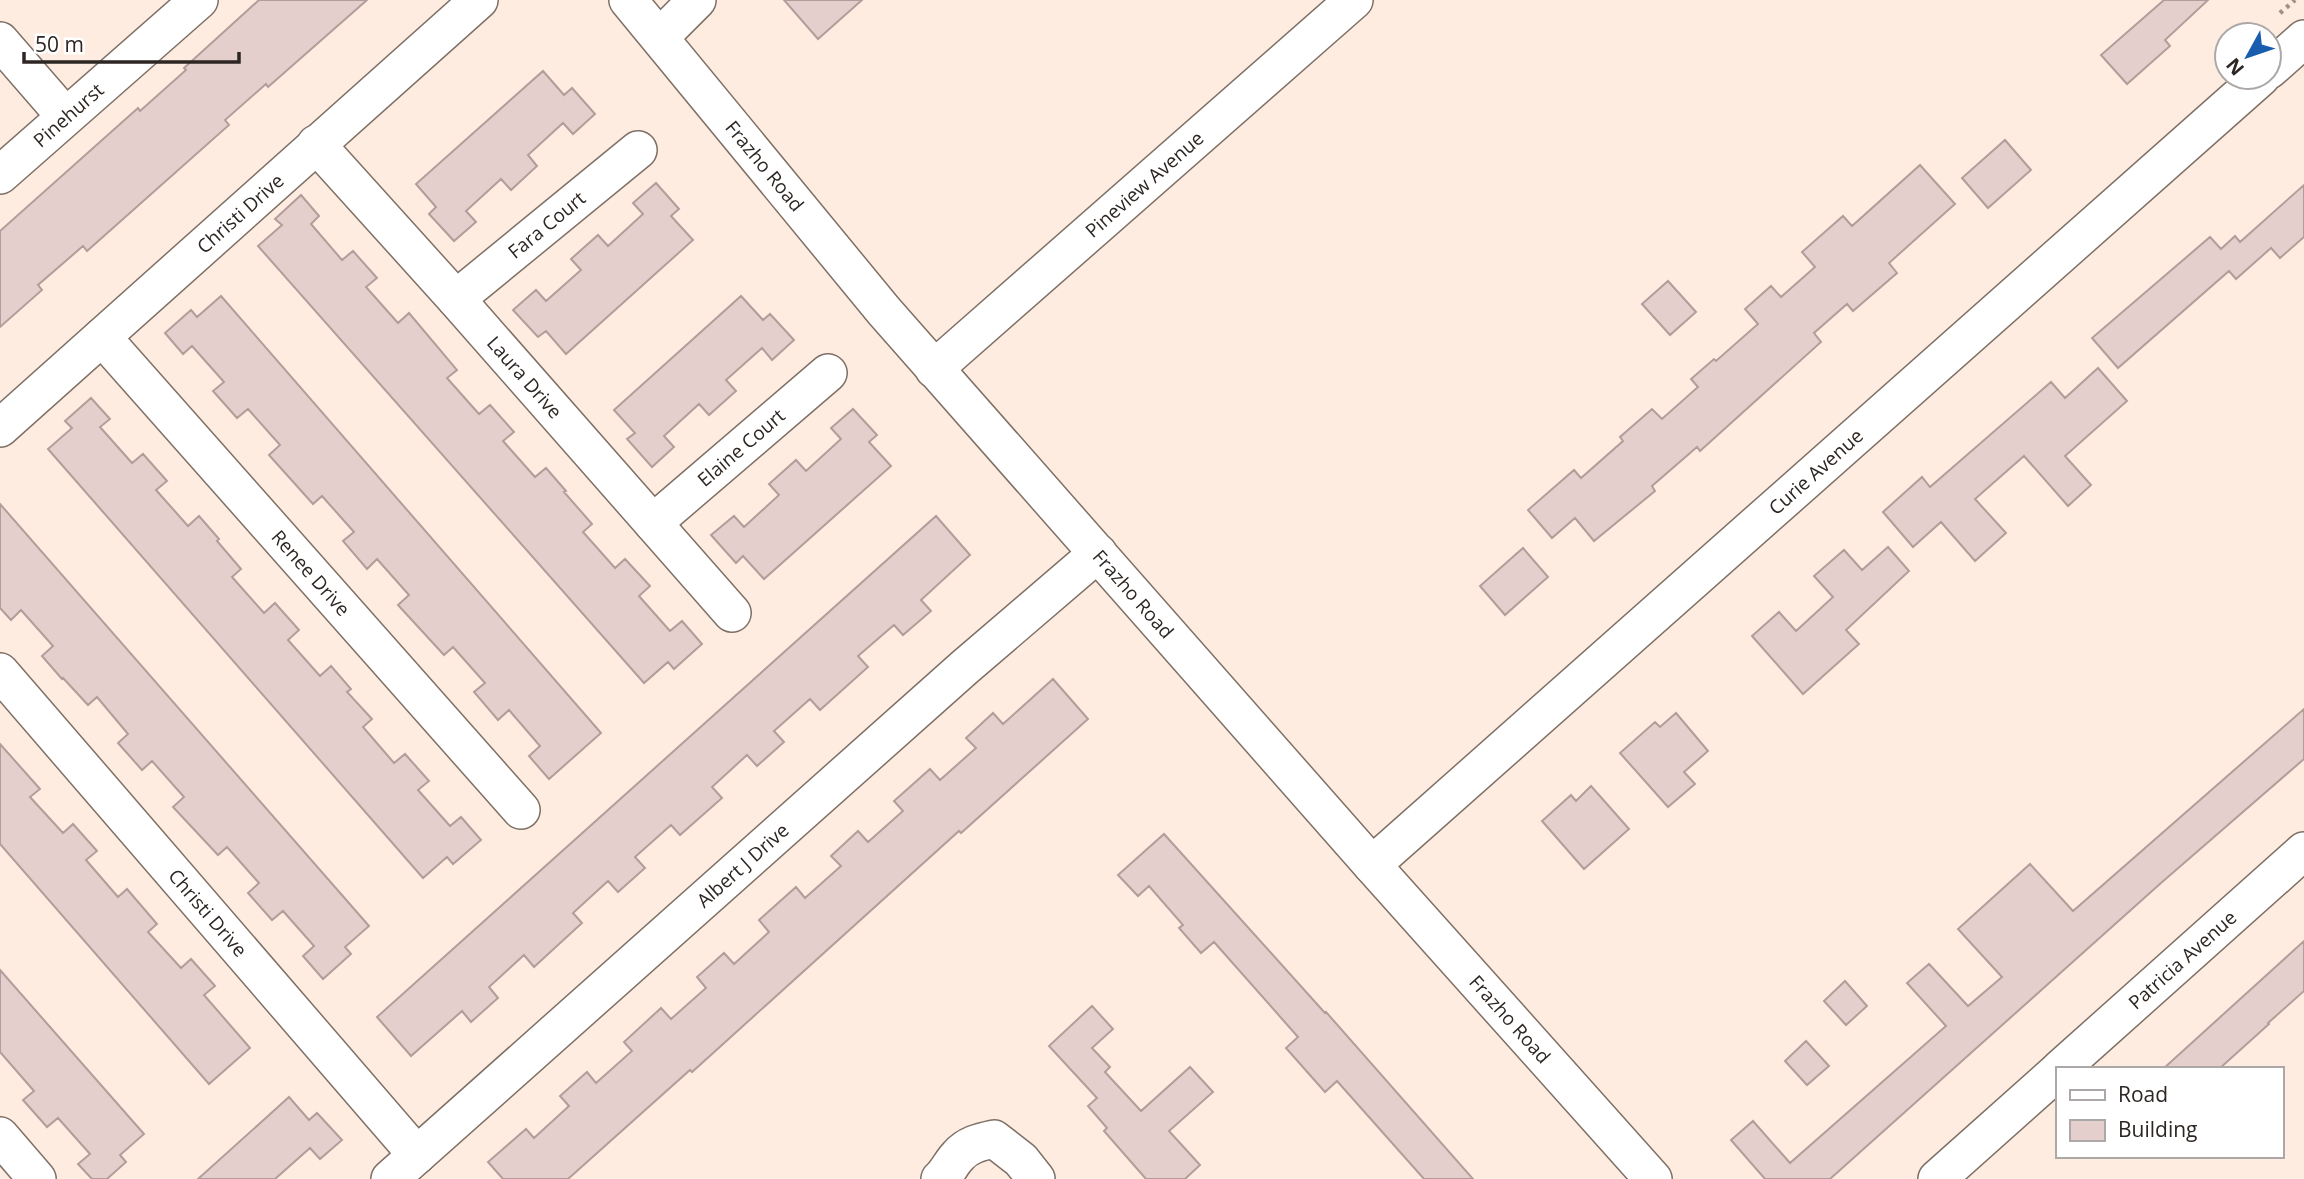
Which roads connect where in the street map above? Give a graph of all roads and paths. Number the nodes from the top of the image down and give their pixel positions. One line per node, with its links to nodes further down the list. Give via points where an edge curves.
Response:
1 (199, 0): 11 (street, Pinehurst)
2 (479, 0): 12 (street, Christi Drive)
3 (628, 0): 6 (street, Frazho Road)
4 (698, 0): 6 (street)
5 (1354, 0): 17 (street, Pineview Avenue)
6 (660, 37): 17 (street, Frazho Road)
7 (2304, 39): 9 (street)
8 (0, 41): 11 (street)
9 (2283, 58)
10 (2245, 91): 26 (street, Curie Avenue)
11 (65, 116): 14 (street, Pinehurst)
12 (316, 144): 15 (street, Laura Drive); 16 (street, Christi Drive)
13 (638, 149): 15 (street, Fara Court)
14 (0, 175)
15 (456, 299): 20 (street, Laura Drive)
16 (102, 337): 19 (street, Christi Drive); 24 (street, Renee Drive)
17 (934, 369): 21 (street, Frazho Road)
18 (828, 373): 20 (street, Elaine Court)
19 (0, 428)
20 (653, 523): 22 (street, Laura Drive)
21 (1098, 554): 26 (street, Frazho Road); 30 (street, Albert J Drive)
22 (732, 613)
23 (0, 672): 30 (street, Christi Drive)
24 (521, 810)
25 (2304, 852): 27 (street, Patricia Avenue)
26 (1372, 865): 35 (street, Frazho Road)
27 (2062, 1067)
28 (2056, 1073): 36 (street, Patricia Avenue)
29 (0, 1136): 31 (street)
30 (417, 1155): 32 (street, Albert J Drive)
31 (37, 1179)
32 (390, 1179)
33 (940, 1179): 34 (street, via 966,1150 994,1139 1021,1160)
34 (1035, 1179)
35 (1653, 1179)
36 (1937, 1179)

